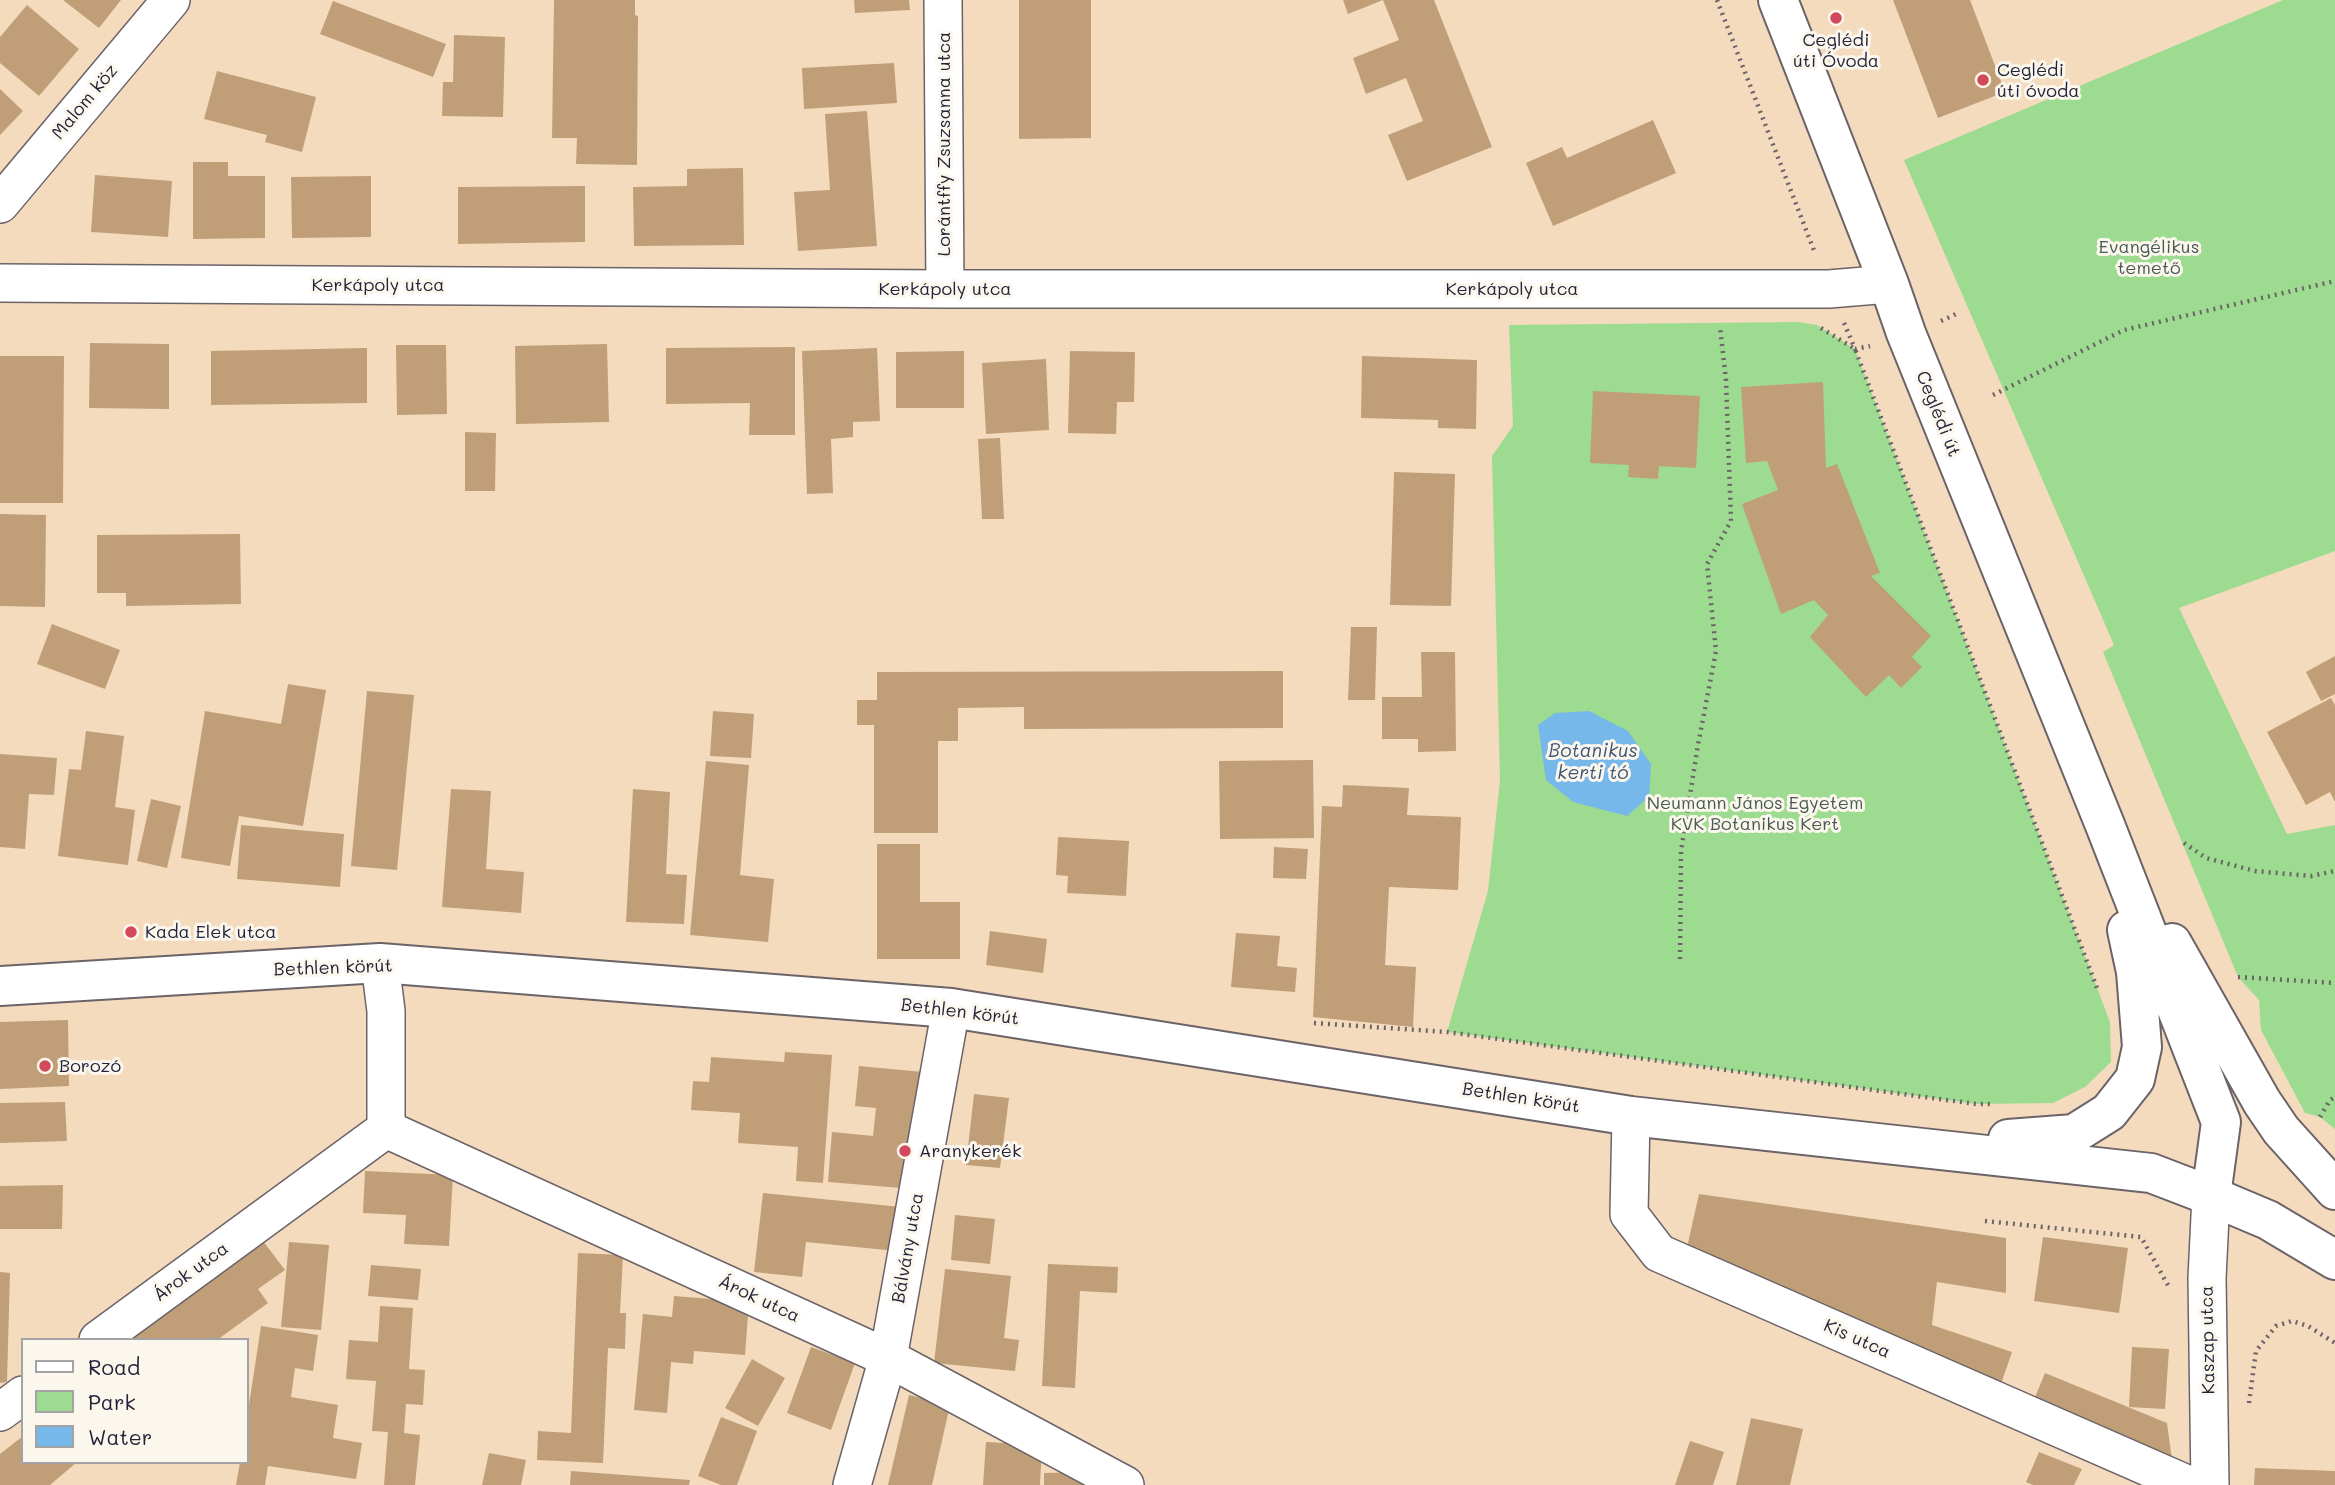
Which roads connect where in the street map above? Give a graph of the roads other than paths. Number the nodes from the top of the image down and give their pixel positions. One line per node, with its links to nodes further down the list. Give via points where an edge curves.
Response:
1 (170, 0): 4 (street, Malom köz)
2 (943, 0): 7 (street, Lorántffy Zsuzsanna utca)
3 (1778, 0): 6 (main road, Ceglédi út)
4 (0, 204)
5 (0, 283): 7 (street, Kerkápoly utca)
6 (1889, 284): 7 (street, Kerkápoly utca, via 1829,289); 8 (main road, Ceglédi út)
7 (945, 289)
8 (2105, 825): 14 (main road, via 2136,972 2142,1048 2135,1079 2109,1112 2074,1134); 15 (main road, via 2262,1102); 16 (main road, via 2221,1122)
9 (380, 963): 10 (main road, Bethlen körút); 11 (main road, Bethlen körút); 13 (street, via 386,1011)
10 (0, 986)
11 (951, 1008): 12 (main road, Bethlen körút); 19 (street, Bálvány utca)
12 (1631, 1116): 14 (main road, Bethlen körút); 24 (street, Kis utca, via 1629,1214 1659,1253)
13 (386, 1129): 18 (street, Árok utca); 19 (street, Árok utca)
14 (1914, 1146): 16 (main road, via 2151,1173)
15 (2335, 1190)
16 (2211, 1196): 17 (main road, via 2268,1220); 25 (street, Kaszap utca, via 2207,1278)
17 (2335, 1261)
18 (101, 1338)
19 (888, 1359): 22 (street, Bálvány utca); 23 (street, Árok utca)
20 (21, 1396): 21 (street)
21 (0, 1412)
22 (852, 1485)
23 (1125, 1485)
24 (2189, 1485)
25 (2210, 1485)

